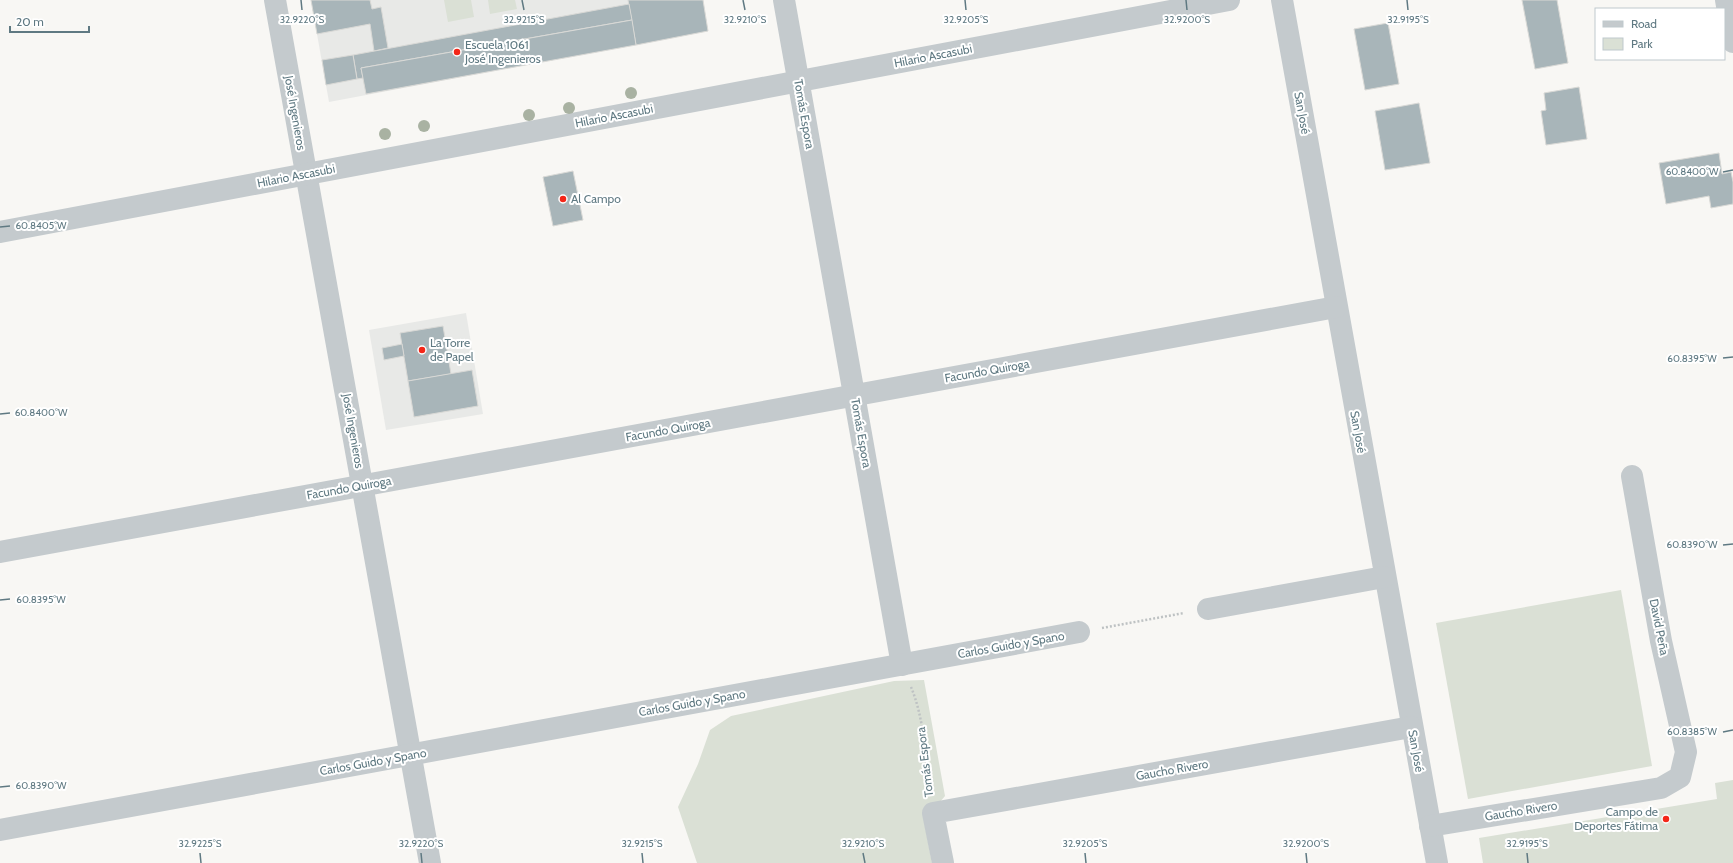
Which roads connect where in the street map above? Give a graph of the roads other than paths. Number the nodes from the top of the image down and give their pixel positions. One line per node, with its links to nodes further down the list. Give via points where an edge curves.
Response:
1 (275, 0): 8 (street, José Ingenieros)
2 (784, 0): 7 (street, Tomás Espora)
3 (1229, 0): 7 (street, Hilario Ascasubi)
4 (1282, 0): 10 (street, San José)
5 (1726, 0): 6 (street)
6 (1733, 42)
7 (798, 81): 8 (street, Hilario Ascasubi); 11 (street, Tomás Espora)
8 (306, 174): 9 (street, Hilario Ascasubi); 13 (street, José Ingenieros)
9 (0, 232)
10 (1336, 307): 11 (street, Facundo Quiroga); 15 (street, San José)
11 (854, 395): 13 (street, Facundo Quiroga); 18 (street, Tomás Espora)
12 (1632, 476): 21 (street, David Peña, via 1660,641 1686,752)
13 (362, 486): 14 (street, Facundo Quiroga); 20 (street, José Ingenieros)
14 (0, 552)
15 (1384, 576): 16 (street); 19 (street, San José)
16 (1208, 609)
17 (1079, 632): 18 (street, Carlos Guido y Spano)
18 (902, 665): 20 (street, Carlos Guido y Spano)
19 (1412, 727): 22 (street, Gaucho Rivero); 23 (street, San José)
20 (411, 755): 24 (street, Carlos Guido y Spano); 25 (street, José Ingenieros)
21 (1680, 777): 23 (street, Gaucho Rivero, via 1661,788)
22 (933, 813): 26 (street, Tomás Espora)
23 (1430, 826): 27 (street, San José)
24 (0, 830)
25 (430, 863)
26 (943, 863)
27 (1436, 863)

